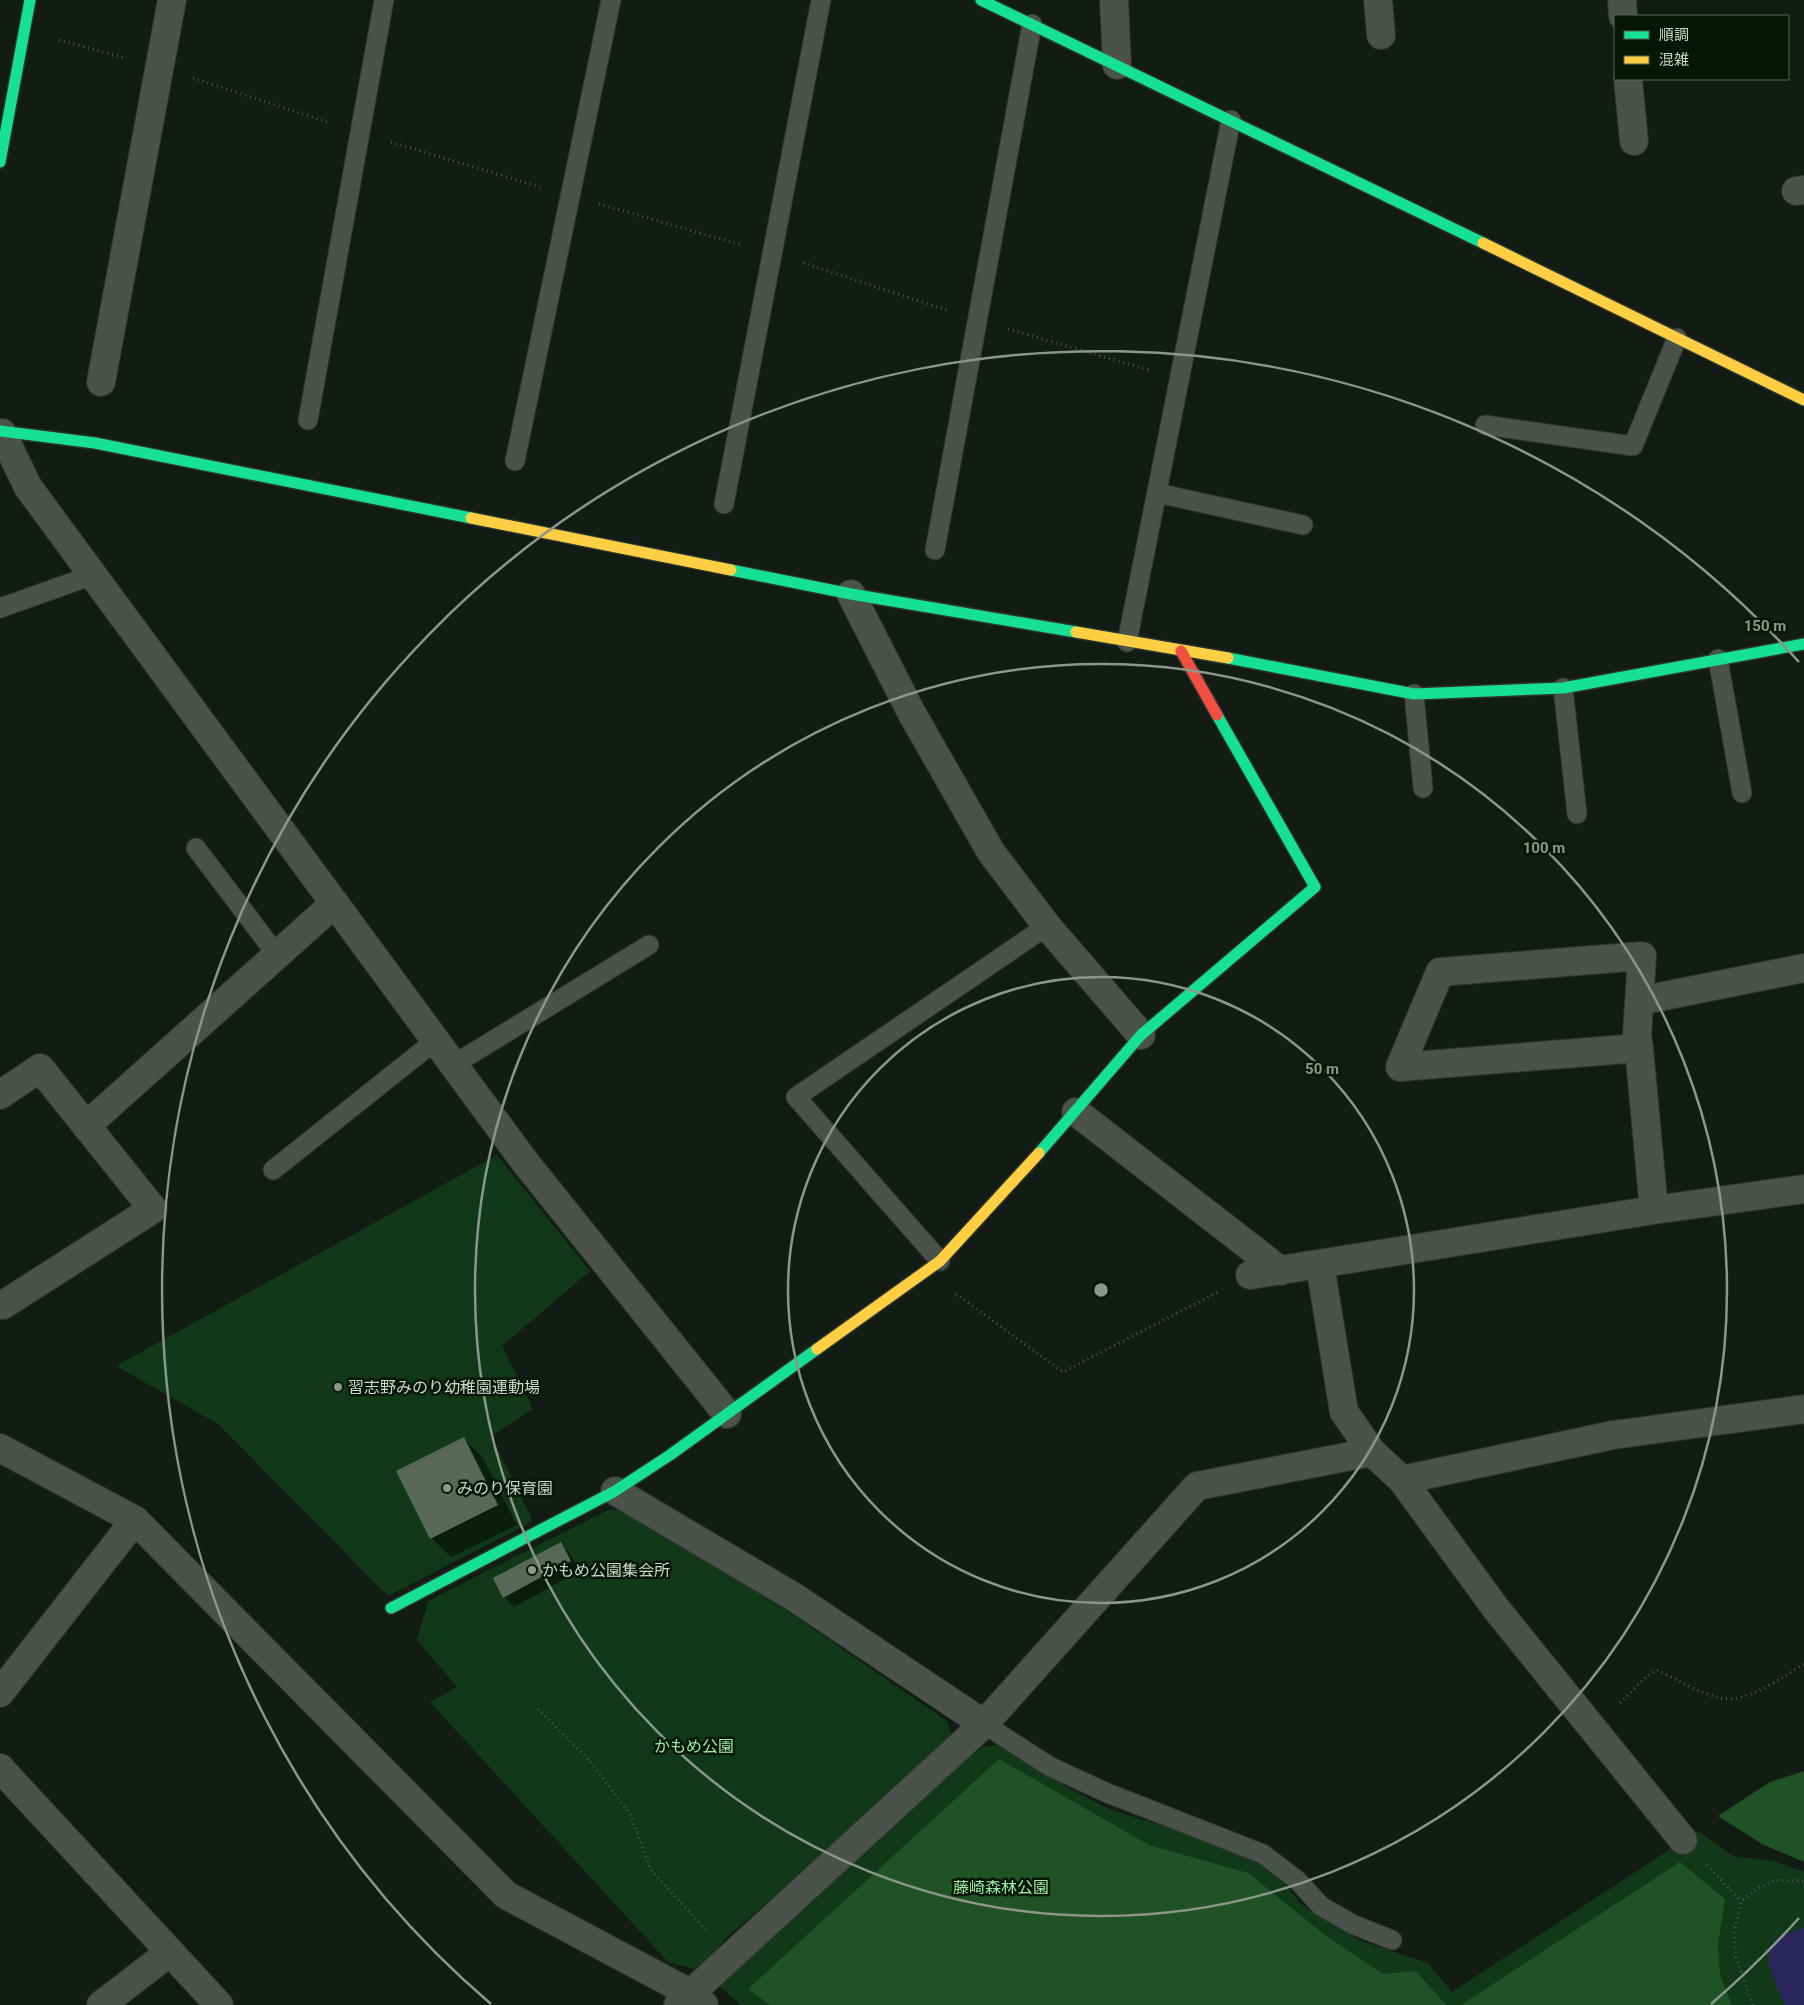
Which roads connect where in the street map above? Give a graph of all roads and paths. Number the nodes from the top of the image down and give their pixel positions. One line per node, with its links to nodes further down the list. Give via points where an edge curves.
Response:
1 (30, 0): 17 (street)
2 (172, 0): 19 (street)
3 (384, 0): 21 (lane)
4 (611, 0): 24 (lane)
5 (822, 0): 26 (lane)
6 (980, 0): 11 (street)
7 (1114, 0): 13 (street)
8 (1378, 0): 12 (street)
9 (1622, 0): 10 (street)
10 (1623, 15)
11 (1032, 24): 13 (street); 28 (lane)
12 (1381, 35)
13 (1117, 65): 15 (street)
14 (1628, 80): 16 (street)
15 (1231, 120): 18 (street); 25 (lane)
16 (1634, 141)
17 (0, 162)
18 (1677, 338): 20 (street); 22 (lane, via 1633,446)
19 (100, 382)
20 (1804, 400)
21 (308, 420)
22 (1485, 425)
23 (1, 432): 29 (street, via 28,487); 30 (street, via 95,443)
24 (515, 461)
25 (1157, 492): 27 (lane); 32 (lane)
26 (724, 504)
27 (1303, 525)
28 (935, 550)
29 (93, 575): 31 (lane); 42 (street)
30 (851, 594): 32 (street); 43 (street, via 910,710 991,852)
31 (0, 608)
32 (1127, 642): 34 (street)
33 (1804, 644): 35 (street)
34 (1181, 651): 37 (street); 48 (street, via 1315,887)
35 (1718, 659): 36 (street); 39 (lane)
36 (1563, 688): 37 (street); 40 (lane)
37 (1414, 694): 38 (lane)
38 (1423, 788)
39 (1742, 793)
40 (1577, 814)
41 (196, 848): 45 (lane)
42 (335, 903): 45 (street); 49 (street)
43 (1047, 926): 48 (street); 59 (lane, via 796,1097)
44 (649, 945): 51 (lane)
45 (277, 955): 54 (street)
46 (1804, 968): 47 (street)
47 (1639, 1002): 50 (street); 50 (street, via 1642,956 1440,972 1400,1067)
48 (1141, 1035): 53 (street)
49 (435, 1041): 51 (street); 55 (lane)
50 (1639, 1048): 57 (street)
51 (453, 1065): 64 (street, via 525,1162)
52 (0, 1095): 54 (street, via 40,1068)
53 (1076, 1112): 59 (street); 60 (street)
54 (86, 1126): 62 (street, via 153,1210)
55 (272, 1170)
56 (1804, 1189): 57 (street)
57 (1654, 1210): 58 (street)
58 (1320, 1264): 60 (street); 66 (street, via 1344,1412)
59 (933, 1266): 61 (path, via 1063,1372); 64 (street)
60 (1281, 1271): 61 (street)
61 (1250, 1275)
62 (0, 1304)
63 (1804, 1409): 67 (street, via 1613,1435)
64 (727, 1414): 68 (street)
65 (0, 1448): 69 (street)
66 (1372, 1452): 67 (street); 74 (street, via 1197,1486)
67 (1402, 1480): 75 (street, via 1497,1610)
68 (615, 1491): 70 (street); 74 (street, via 794,1597)
69 (135, 1520): 72 (street); 83 (street, via 506,1894)
70 (391, 1608)
71 (1804, 1664): 75 (path, via 1760,1690 1738,1698 1721,1698 1657,1670)
72 (0, 1693)
73 (538, 1709): 82 (path, via 590,1761 630,1814 651,1870)
74 (984, 1724): 80 (lane, via 1049,1766 1105,1792 1263,1854 1297,1880 1322,1906 1352,1924); 82 (street)
75 (1592, 1730): 77 (street)
76 (0, 1768): 81 (street)
77 (1683, 1840): 79 (path)
78 (1804, 1881): 79 (path, via 1775,1880)
79 (1741, 1901): 86 (path, via 1734,1933 1736,1957)
80 (1392, 1940)
81 (170, 1952): 84 (street); 85 (street)
82 (729, 1956): 83 (street)
83 (691, 2001)
84 (101, 2005)
85 (218, 2005)
86 (1753, 2005)

